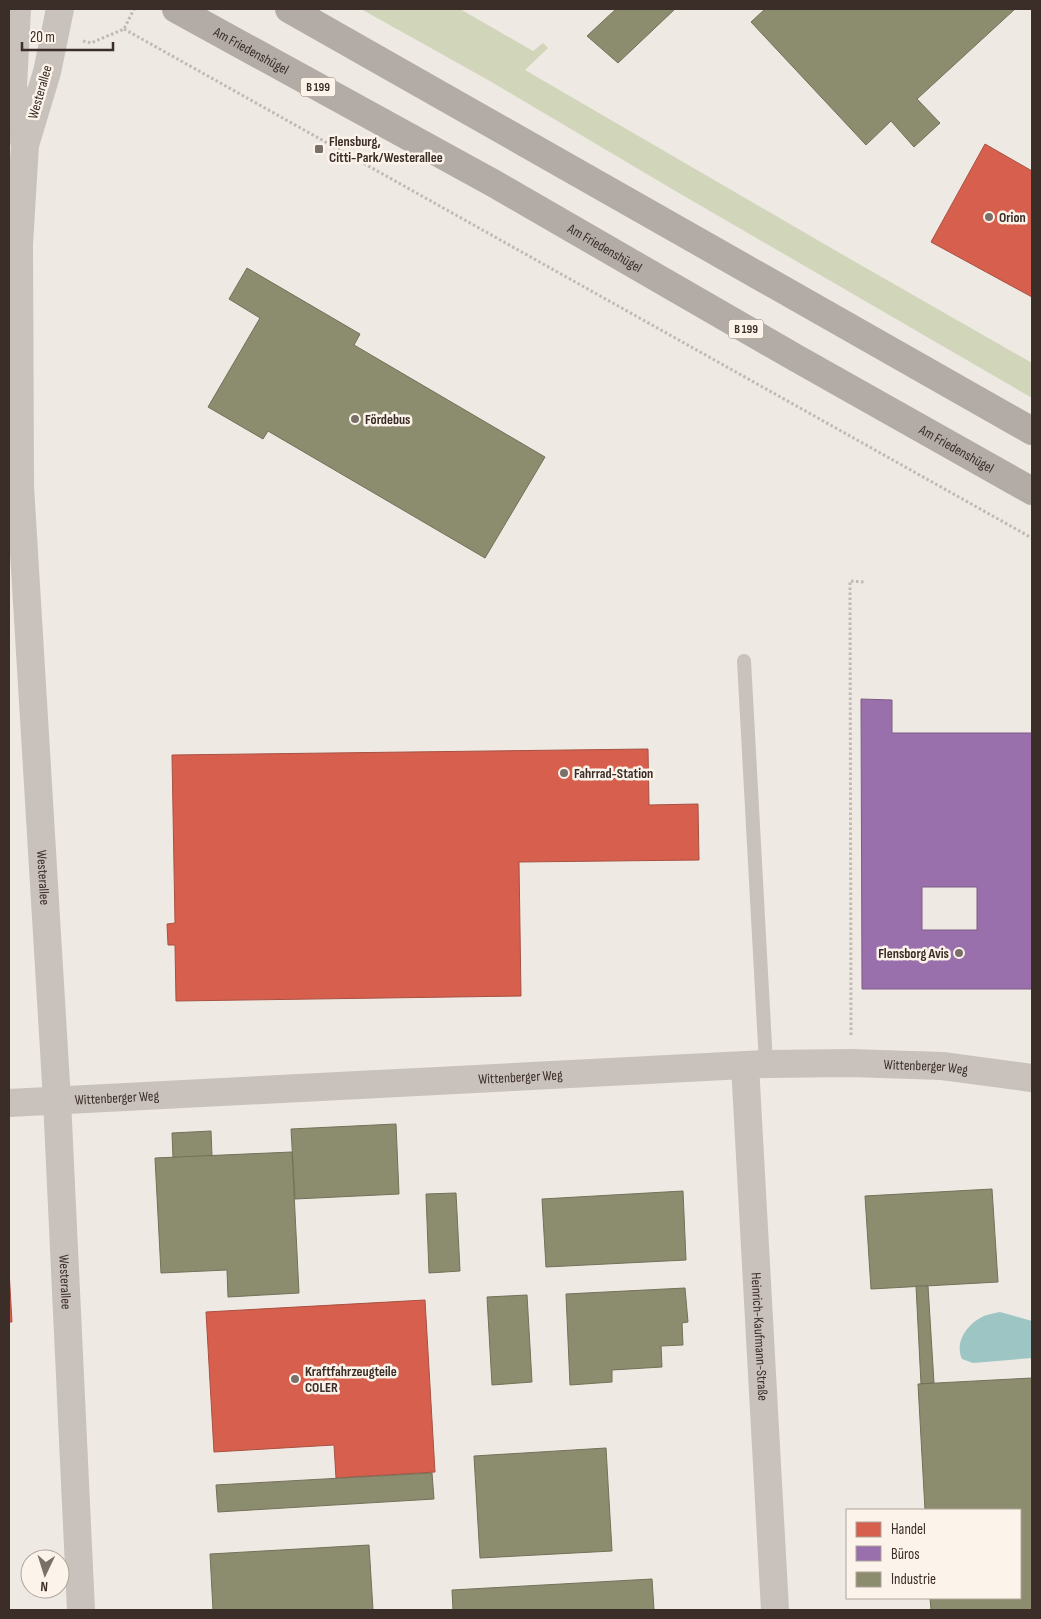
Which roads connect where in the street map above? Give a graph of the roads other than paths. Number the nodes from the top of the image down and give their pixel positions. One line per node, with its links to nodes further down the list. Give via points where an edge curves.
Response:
1 (17, 9): 5 (street, Westerallee, via 13,86)
2 (60, 9): 5 (street, Westerallee, via 47,72)
3 (176, 9): 8 (highway, Am Friedenshügel / B 199, via 493,183)
4 (289, 9): 7 (highway)
5 (25, 145): 6 (street, Westerallee)
6 (14, 243): 12 (street, Westerallee, via 20,486)
7 (1032, 431)
8 (1032, 491)
9 (744, 661): 10 (lane)
10 (755, 1065): 11 (street, Wittenberger Weg, via 851,1063 942,1066); 12 (street, Wittenberger Weg); 15 (street, Heinrich-Kaufmann-Straße)
11 (1032, 1078)
12 (57, 1100): 13 (street, Wittenberger Weg); 14 (street, Westerallee)
13 (9, 1102)
14 (81, 1610)
15 (775, 1610)

